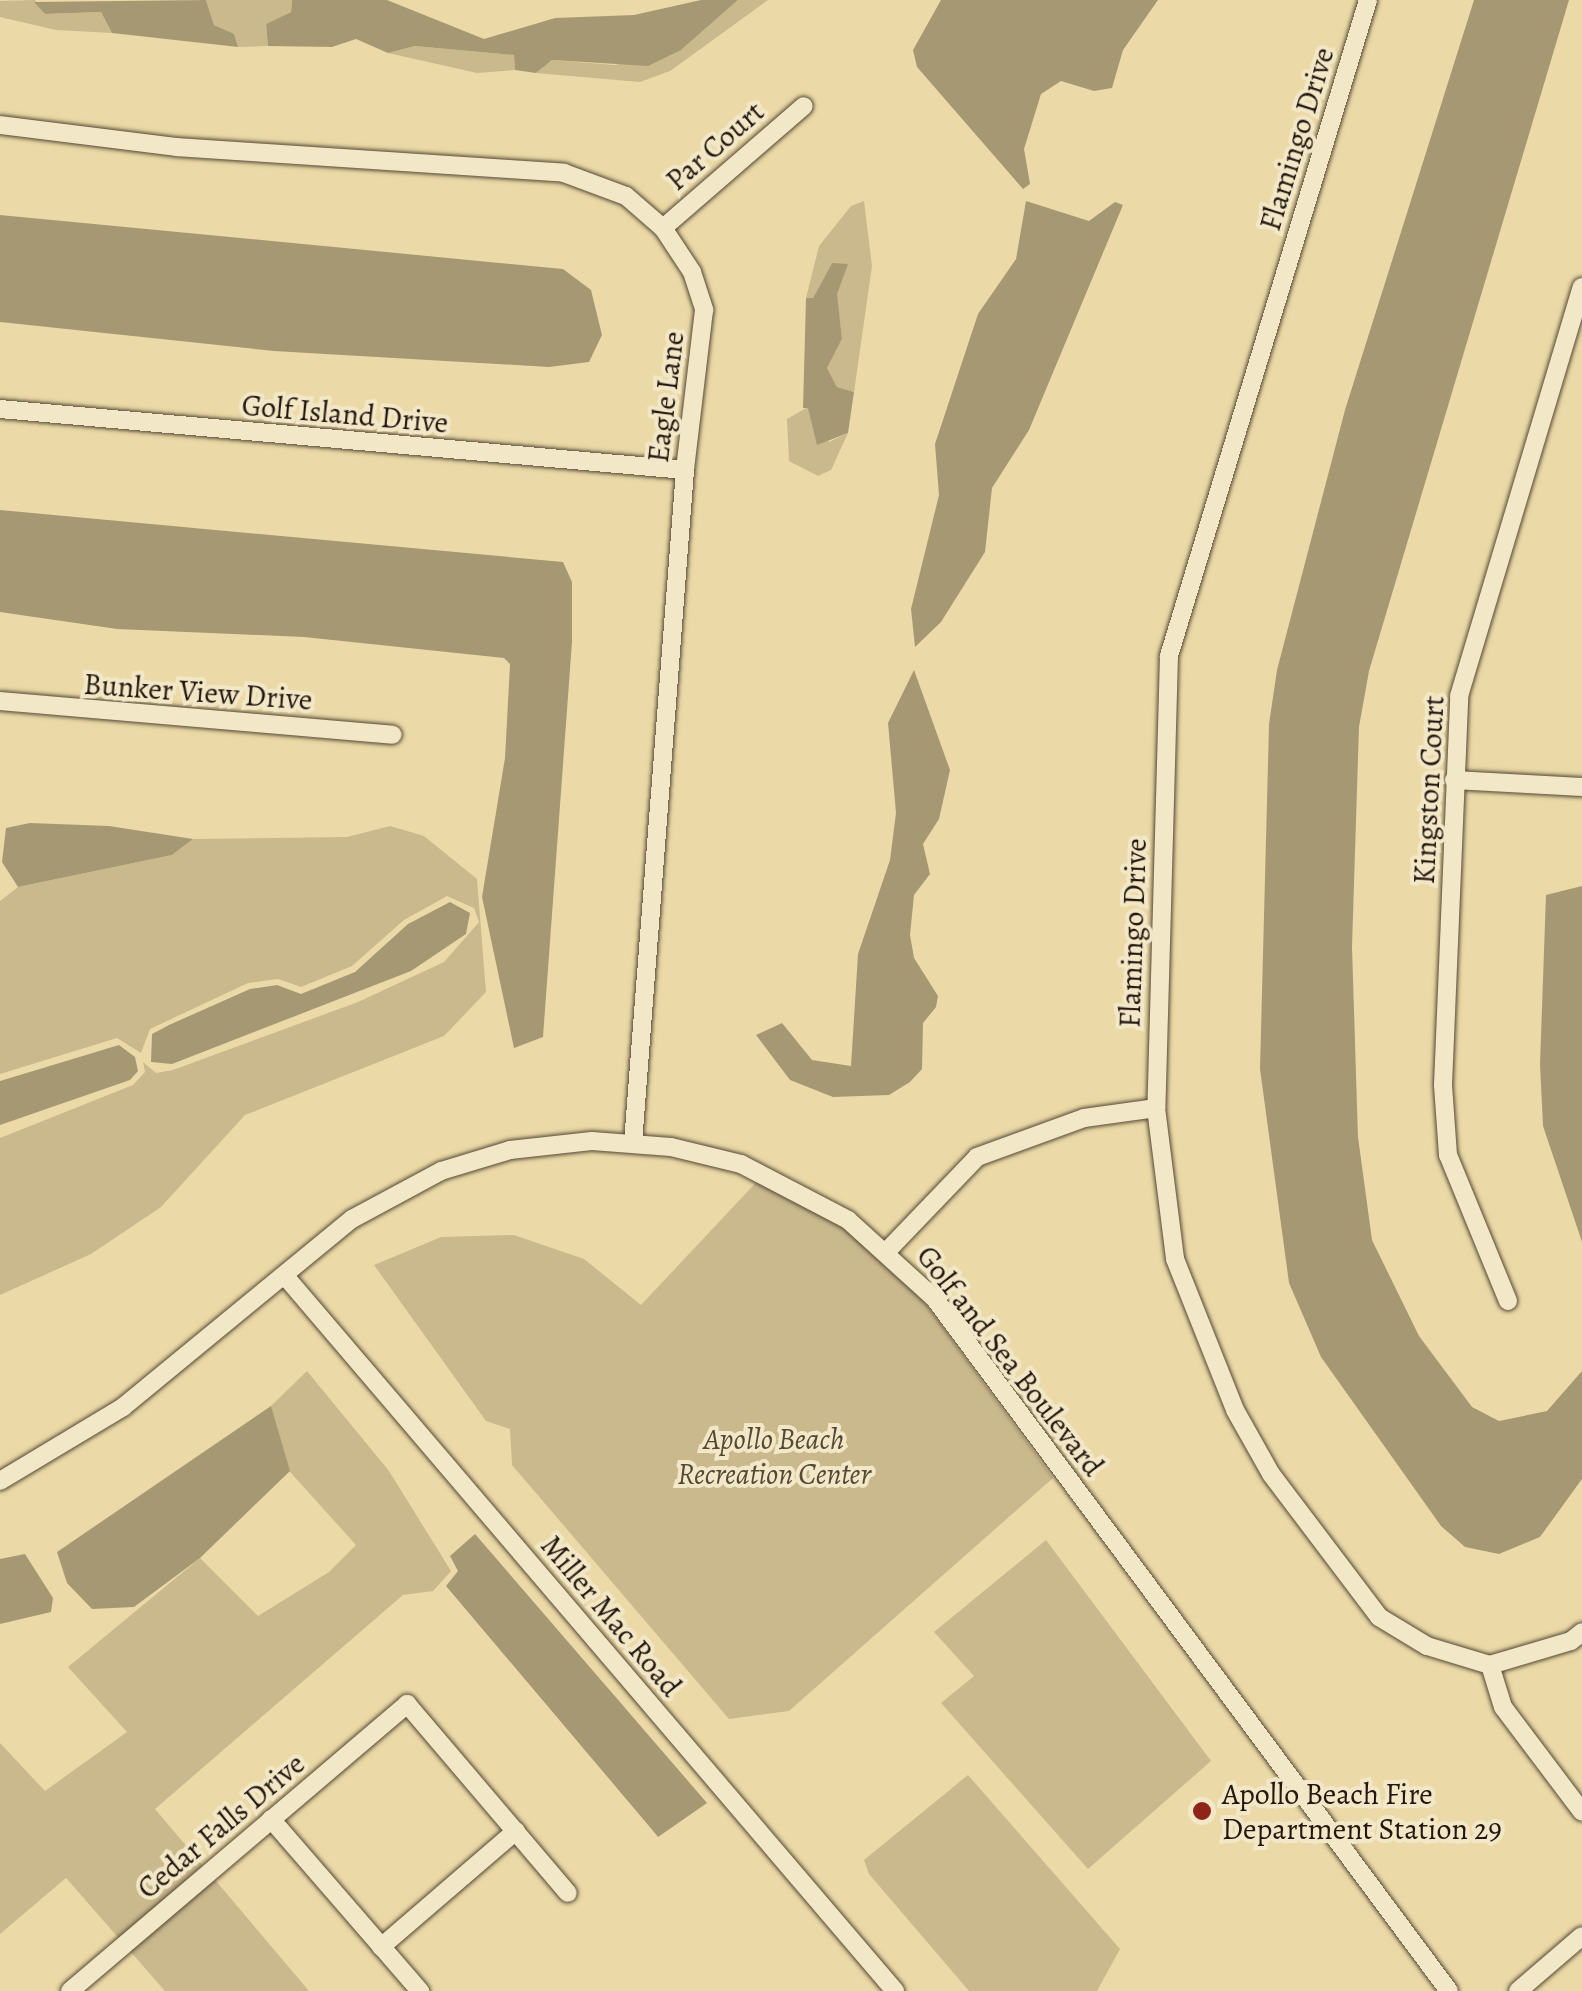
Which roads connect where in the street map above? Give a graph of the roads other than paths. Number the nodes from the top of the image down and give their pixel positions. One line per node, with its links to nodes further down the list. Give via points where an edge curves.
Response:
1 (1368, 0): 12 (street, Flamingo Drive, via 1169,656)
2 (804, 106): 4 (street, Par Court)
3 (0, 125): 4 (street, Eagle Lane, via 177,147 564,174 626,196)
4 (663, 228): 7 (street, Eagle Lane, via 692,272 704,310)
5 (1582, 288): 10 (street, Kingston Court, via 1459,696)
6 (0, 410): 7 (street, Golf Island Drive)
7 (685, 470): 13 (street, Eagle Lane)
8 (0, 702): 9 (street, Bunker View Drive)
9 (392, 735)
10 (1454, 780): 11 (street); 16 (street, Kingston Court, via 1443,1085 1448,1155)
11 (1582, 788)
12 (1156, 1108): 14 (street, via 1084,1118 976,1157); 19 (street, Flamingo Drive, via 1175,1259 1235,1410 1272,1474 1379,1618 1427,1646)
13 (633, 1142): 14 (street, Golf and Sea Boulevard, via 705,1154 777,1180); 15 (street, Golf and Sea Boulevard, via 554,1144 441,1171 352,1219)
14 (887, 1250): 26 (street, Golf and Sea Boulevard, via 935,1299)
15 (285, 1276): 17 (street, Golf and Sea Boulevard, via 123,1407); 29 (street, Miller Mac Road)
16 (1508, 1301)
17 (0, 1481)
18 (1582, 1632): 19 (street)
19 (1490, 1665): 20 (street, via 1503,1708)
20 (1582, 1812)
21 (271, 1819): 22 (street, Cedar Falls Drive, via 407,1704); 25 (street); 27 (street, Cedar Falls Drive)
22 (516, 1832): 23 (street); 25 (street)
23 (568, 1892)
24 (1582, 1936): 30 (street)
25 (382, 1947): 28 (street)
26 (1448, 1990)
27 (70, 1991)
28 (420, 1991)
29 (894, 1991)
30 (1518, 1991)

